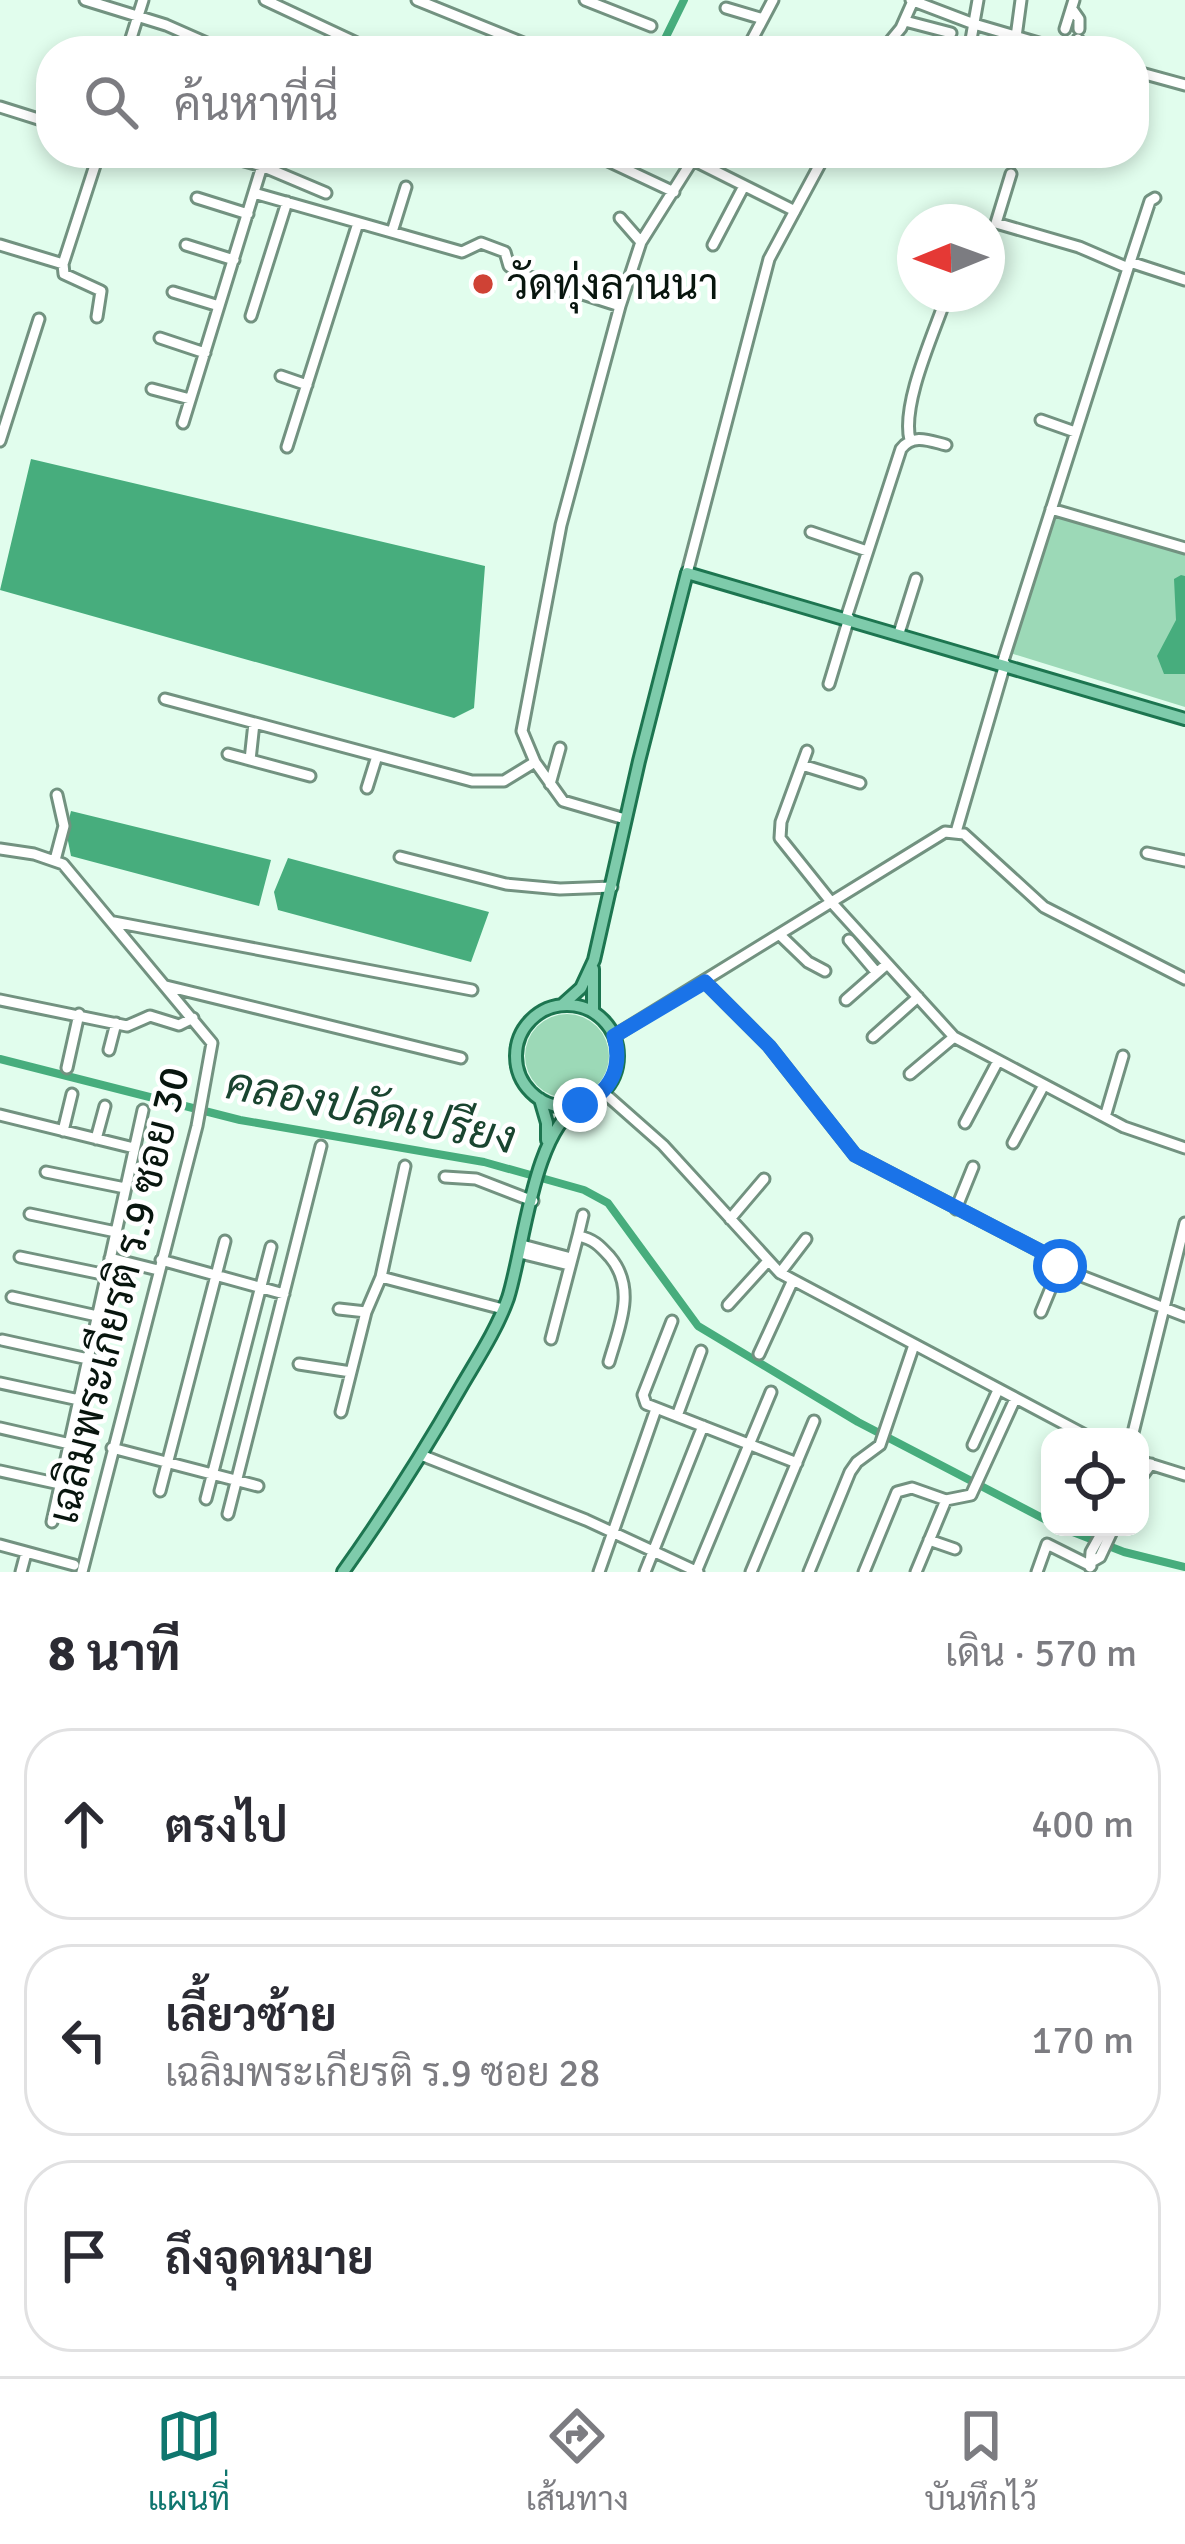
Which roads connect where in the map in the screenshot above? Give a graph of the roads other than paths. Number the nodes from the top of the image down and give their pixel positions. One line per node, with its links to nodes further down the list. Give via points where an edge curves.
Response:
1 (85, 0): 12 (street)
2 (143, 0): 12 (street)
3 (266, 0): 20 (street)
4 (417, 0): 21 (street)
5 (585, 0): 16 (street)
6 (773, 0): 13 (street)
7 (912, 0): 14 (street); 15 (street)
8 (978, 0): 15 (street)
9 (1021, 0): 26 (street)
10 (1073, 4): 27 (street); 28 (street)
11 (726, 8): 13 (street)
12 (137, 17): 18 (street); 19 (street)
13 (764, 19): 22 (street)
14 (905, 21): 17 (street); 23 (street)
15 (974, 24): 24 (street); 25 (street)
16 (651, 26)
17 (951, 33)
18 (131, 36)
19 (186, 36)
20 (342, 36)
21 (506, 36)
22 (754, 36)
23 (894, 36)
24 (972, 36)
25 (1013, 36)
26 (1016, 36)
27 (1067, 36)
28 (1074, 36)
29 (1149, 75): 30 (street)
30 (1185, 85)
31 (0, 107): 32 (street)
32 (36, 118)
33 (94, 168): 59 (street)
34 (261, 168): 44 (street)
35 (267, 168): 45 (street)
36 (623, 168): 43 (street)
37 (688, 168): 43 (street)
38 (714, 168): 41 (street)
39 (818, 168): 49 (street)
40 (1011, 174): 60 (street, via 996,223)
41 (744, 186): 49 (street); 57 (street)
42 (406, 187): 53 (street)
43 (674, 192): 54 (street)
44 (254, 193): 48 (street); 50 (street)
45 (326, 193)
46 (197, 198): 50 (street)
47 (1155, 198): 60 (street)
48 (287, 202): 52 (street); 66 (street)
49 (795, 211): 86 (street, via 756,300)
50 (248, 214): 58 (street)
51 (620, 218): 54 (street)
52 (358, 223): 53 (street); 72 (street)
53 (392, 232): 64 (street, via 462,253 486,244 507,253 520,274)
54 (641, 242): 64 (street)
55 (0, 245): 59 (street)
56 (186, 245): 58 (street)
57 (713, 245)
58 (234, 260): 63 (street)
59 (63, 264): 67 (street, via 64,274 101,291)
60 (1129, 265): 61 (street); 77 (street)
61 (1185, 280)
62 (173, 292): 63 (street)
63 (220, 306): 70 (street)
64 (620, 306): 100 (street, via 561,525 527,699 522,730)
65 (941, 312): 78 (street, via 909,416)
66 (251, 316)
67 (97, 317)
68 (39, 319): 79 (street)
69 (160, 338): 70 (street)
70 (205, 353): 74 (street)
71 (281, 376): 72 (street)
72 (307, 385): 81 (street)
73 (152, 389): 74 (street)
74 (190, 399): 76 (street)
75 (1040, 420): 77 (street)
76 (183, 423)
77 (1075, 432): 82 (street)
78 (910, 440): 80 (street); 85 (street)
79 (0, 441)
80 (946, 445)
81 (287, 448)
82 (1051, 509): 84 (street); 90 (street)
83 (811, 532): 85 (street)
84 (1185, 548)
85 (866, 550): 88 (street)
86 (687, 573): 88 (main road); 107 (main road)
87 (916, 579): 89 (street)
88 (848, 618): 89 (main road); 91 (street)
89 (899, 633): 90 (main road)
90 (1003, 664): 93 (main road); 108 (street)
91 (829, 684)
92 (165, 699): 94 (street)
93 (1185, 719)
94 (254, 723): 98 (street); 99 (street)
95 (560, 748): 104 (street)
96 (807, 751): 101 (street)
97 (228, 754): 99 (street)
98 (377, 756): 100 (street, via 487,783 512,779); 105 (street)
99 (250, 760): 102 (street)
100 (535, 762): 104 (street)
101 (802, 765): 103 (street); 115 (street, via 779,831)
102 (310, 776)
103 (860, 783)
104 (550, 784): 107 (street, via 568,804)
105 (368, 788)
106 (57, 795): 112 (street, via 64,826)
107 (626, 819): 114 (main road)
108 (956, 832): 115 (street, via 938,835); 123 (street, via 1044,908)
109 (0, 849): 112 (street)
110 (1147, 853): 113 (street)
111 (400, 857): 114 (street, via 506,884)
112 (56, 860): 116 (street, เฉลิมพระเกียรติ ร.9 ซอย 30)
113 (1185, 861)
114 (612, 887): 119 (main road)
115 (832, 903): 117 (street); 120 (street)
116 (114, 922): 125 (street, เฉลิมพระเกียรติ ร.9 ซอย 30); 126 (street)
117 (780, 935): 121 (street); 124 (street)
118 (849, 940): 122 (street)
119 (594, 960): 130 (main road); 131 (main road)
120 (887, 964): 122 (street); 127 (street)
121 (825, 971)
122 (877, 973): 129 (street)
123 (1185, 980)
124 (705, 982): 135 (street); 168 (street, via 769,1046 855,1155)
125 (166, 986): 133 (street, เฉลิมพระเกียรติ ร.9 ซอย 30); 140 (street)
126 (472, 990)
127 (918, 997): 136 (street); 137 (street)
128 (0, 1000): 132 (street)
129 (846, 1000)
130 (562, 1005): 131 (main road); 147 (main road, via 535,1016 518,1042 519,1072)
131 (593, 1012): 135 (main road)
132 (79, 1014): 134 (street); 142 (street)
133 (193, 1018): 134 (street); 183 (street, เฉลิมพระเกียรติ ร.9 ซอย 30, via 212,1043 206,1089)
134 (116, 1023): 138 (street)
135 (614, 1036): 145 (main road, via 617,1065)
136 (873, 1037)
137 (954, 1037): 141 (street); 143 (street)
138 (110, 1050)
139 (1123, 1056): 152 (street)
140 (461, 1058)
141 (998, 1061): 144 (street); 153 (street)
142 (67, 1068)
143 (910, 1074)
144 (1044, 1085): 152 (street); 156 (street)
145 (603, 1092): 148 (main road); 171 (street)
146 (72, 1094): 154 (street)
147 (540, 1099): 148 (main road); 160 (main road)
148 (580, 1105): 160 (main road, via 560,1119)
149 (105, 1106): 155 (street)
150 (143, 1110): 158 (street)
151 (0, 1115): 154 (street)
152 (1105, 1118): 159 (street)
153 (965, 1123)
154 (63, 1131): 155 (street)
155 (96, 1138): 158 (street)
156 (1012, 1144)
157 (321, 1146): 191 (street)
158 (134, 1148): 166 (street)
159 (1185, 1148)
160 (546, 1149): 167 (main road)
161 (405, 1166): 188 (street)
162 (974, 1167): 168 (street)
163 (46, 1172): 166 (street)
164 (445, 1177): 167 (street)
165 (764, 1179): 171 (street)
166 (125, 1189): 173 (street)
167 (534, 1196): 178 (main road)
168 (956, 1209): 184 (street)
169 (30, 1214): 173 (street)
170 (583, 1215): 174 (street)
171 (730, 1219): 181 (street)
172 (1185, 1223): 196 (street)
173 (116, 1232): 180 (street)
174 (578, 1236): 182 (street); 208 (street, via 595,1241 622,1275 625,1309)
175 (806, 1239): 185 (street)
176 (225, 1241): 187 (street)
177 (271, 1246): 190 (street)
178 (521, 1249): 182 (street); 195 (main road)
179 (20, 1257): 186 (street)
180 (110, 1258): 183 (street); 186 (street)
181 (768, 1261): 185 (street); 193 (street)
182 (570, 1262): 202 (street)
183 (160, 1265): 187 (street); 227 (street, เฉลิมพระเกียรติ ร.9 ซอย 30)
184 (1060, 1266): 196 (street); 198 (street)
185 (780, 1273): 189 (street)
186 (106, 1275): 199 (street)
187 (216, 1275): 190 (street); 229 (street)
188 (381, 1277): 195 (street); 197 (street)
189 (793, 1280): 204 (street); 206 (street)
190 (261, 1287): 191 (street); 233 (street)
191 (284, 1294): 235 (street)
192 (12, 1298): 199 (street)
193 (728, 1305)
194 (339, 1309): 197 (street)
195 (503, 1309): 228 (main road)
196 (1162, 1309): 200 (street); 223 (street)
197 (366, 1312): 210 (street)
198 (1041, 1312)
199 (97, 1316): 207 (street)
200 (1185, 1316)
201 (672, 1322): 216 (street, via 643,1395)
202 (551, 1339)
203 (2, 1340): 207 (street)
204 (914, 1345): 212 (street); 257 (street, via 880,1445 850,1472)
205 (700, 1352): 218 (street)
206 (759, 1354)
207 (88, 1359): 215 (street)
208 (609, 1362)
209 (299, 1364): 210 (street)
210 (351, 1372): 217 (street)
211 (0, 1383): 215 (street)
212 (998, 1390): 214 (street); 226 (street)
213 (771, 1392): 225 (street)
214 (1015, 1399): 222 (street); 240 (street, via 971,1495)
215 (79, 1400): 224 (street)
216 (656, 1409): 218 (street); 243 (street)
217 (341, 1412)
218 (677, 1417): 220 (street)
219 (814, 1421): 230 (street)
220 (703, 1426): 225 (street); 247 (street)
221 (0, 1428): 224 (street)
222 (1071, 1428)
223 (1134, 1428)
224 (70, 1444): 236 (street)
225 (749, 1444): 230 (street); 255 (street)
226 (973, 1445)
227 (112, 1448): 229 (street); 250 (street, เฉลิมพระเกียรติ ร.9 ซอย 30)
228 (421, 1455): 243 (street); 251 (main road)
229 (167, 1463): 233 (street); 238 (street)
230 (797, 1463): 256 (street)
231 (1149, 1464): 234 (street)
232 (0, 1471): 236 (street)
233 (212, 1475): 235 (street); 239 (street)
234 (1185, 1475)
235 (237, 1481): 237 (street); 241 (street)
236 (61, 1484): 242 (street)
237 (258, 1486)
238 (160, 1490)
239 (206, 1498)
240 (946, 1500): 244 (street); 258 (street, via 912,1488 897,1492)
241 (228, 1514)
242 (52, 1522)
243 (614, 1533): 247 (street); 253 (street)
244 (929, 1540): 246 (street); 259 (street)
245 (0, 1545): 248 (street)
246 (955, 1550)
247 (652, 1552): 254 (street); 255 (street)
248 (26, 1553): 250 (street); 252 (street)
249 (1093, 1561): 260 (street, via 1047,1544)
250 (78, 1568)
251 (346, 1571)
252 (21, 1572)
253 (598, 1572)
254 (645, 1572)
255 (696, 1572)
256 (751, 1572)
257 (809, 1572)
258 (864, 1572)
259 (916, 1572)
260 (1037, 1572)

